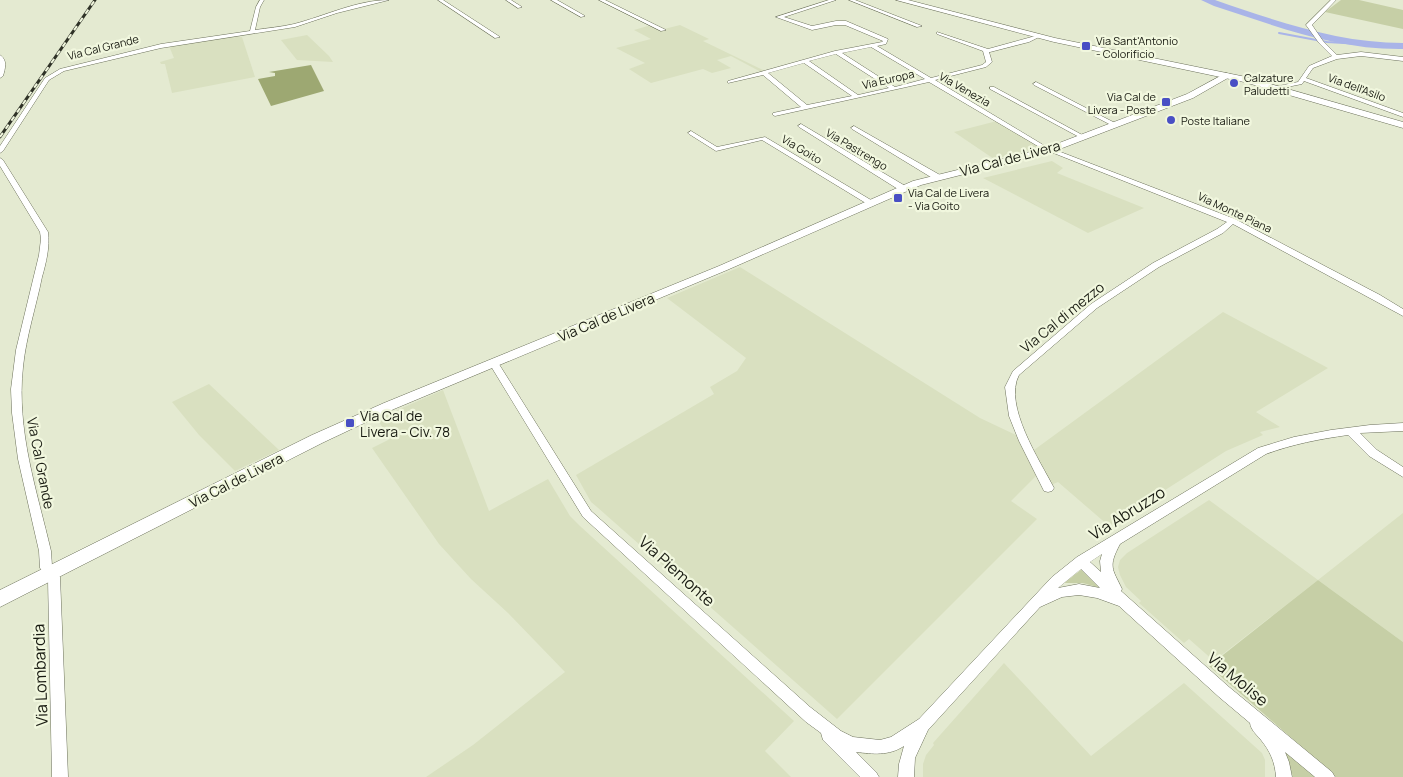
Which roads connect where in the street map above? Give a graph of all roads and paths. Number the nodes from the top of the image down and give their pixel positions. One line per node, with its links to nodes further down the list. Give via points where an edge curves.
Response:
1 (262, 0): 15 (street)
2 (387, 0): 15 (street, Via Cal Grande, via 295,25)
3 (440, 0): 18 (street)
4 (508, 0): 11 (street)
5 (553, 0): 12 (street)
6 (601, 0): 14 (street)
7 (834, 0): 19 (street, via 777,16 812,28 846,23 886,40)
8 (851, 0): 13 (street)
9 (900, 0): 17 (main road)
10 (1334, 0): 23 (street, via 1309,25)
11 (520, 7)
12 (583, 16)
13 (919, 26)
14 (663, 30)
15 (252, 32): 46 (street, Via Cal Grande, via 152,48 58,72 47,80)
16 (939, 33): 20 (street)
17 (1037, 36): 20 (street); 28 (main road)
18 (497, 37)
19 (871, 45): 21 (street); 30 (street, Via Venezia)
20 (988, 50): 30 (street, Via Europa, via 987,65)
21 (837, 52): 25 (street); 35 (street)
22 (0, 57): 27 (street, via 3,65)
23 (1336, 57): 24 (street, via 1361,54); 29 (street, via 1311,67)
24 (1403, 59)
25 (805, 61): 26 (street); 36 (street)
26 (765, 74): 31 (street); 37 (street)
27 (0, 76)
28 (1229, 76): 33 (main road); 40 (street, Via Cal de Livera, via 1190,96)
29 (1304, 79): 33 (street, via 1300,83); 39 (street, Via dell'Asilo)
30 (929, 80): 35 (street, Via Europa); 45 (street, Via Venezia)
31 (730, 82)
32 (1036, 84): 40 (street)
33 (1277, 87): 39 (main road)
34 (992, 88): 44 (street)
35 (894, 89): 36 (street, Via Europa)
36 (858, 97): 37 (street, Via Europa)
37 (807, 108): 38 (street, Via Europa)
38 (775, 114)
39 (1401, 120)
40 (1115, 125): 44 (street, Via Cal de Livera)
41 (801, 126): 49 (street, Via Pastrengo)
42 (854, 128): 48 (street)
43 (691, 133): 50 (street, Via Goito, via 716,149 764,138)
44 (1083, 137): 45 (street, Via Cal de Livera)
45 (1049, 150): 48 (street, Via Cal de Livera); 51 (street, Via Monte Piana)
46 (0, 151)
47 (0, 160): 60 (street, Via Cal Grande, via 44,232 45,239 16,386 18,428 46,568)
48 (937, 177): 49 (street, Via Cal de Livera)
49 (904, 189): 50 (street, Via Cal de Livera)
50 (872, 203): 53 (street, Via Cal de Livera)
51 (1232, 221): 52 (street, Via Monte Piana); 57 (street, Via Cal di mezzo, via 1094,306 1016,373 1011,381 1012,408)
52 (1403, 313)
53 (494, 363): 60 (street, Via Cal de Livera, via 316,439); 65 (street, Via Piemonte, via 587,514)
54 (1403, 427): 55 (street, Via Abruzzo)
55 (1352, 432): 56 (street, via 1373,453); 58 (street, Via Abruzzo, via 1299,439 1262,451)
56 (1403, 473)
57 (1048, 488)
58 (1114, 542): 59 (street, Via Abruzzo); 62 (street, Via Molise, via 1106,557 1106,568)
59 (1081, 561): 62 (street, Via Molise); 63 (street, Via Abruzzo, via 1056,581)
60 (51, 573): 61 (street, Via Cal de Livera); 67 (street, Via Lombardia, via 54,577)
61 (0, 599)
62 (1128, 606): 63 (street, Via Molise, via 1096,591 1073,589 1052,595); 64 (street, Via Molise)
63 (1030, 609): 66 (street, Via Abruzzo)
64 (1224, 692): 70 (street, via 1269,738 1282,762); 71 (street, Via Molise)
65 (806, 712): 66 (street, Via Abruzzo, via 836,736 865,747 894,744); 68 (street, Via Piemonte)
66 (924, 724): 69 (street, Via Abruzzo, via 909,750 905,763)
67 (60, 777)
68 (870, 777)
69 (906, 777)
70 (1284, 777)
71 (1326, 777)

